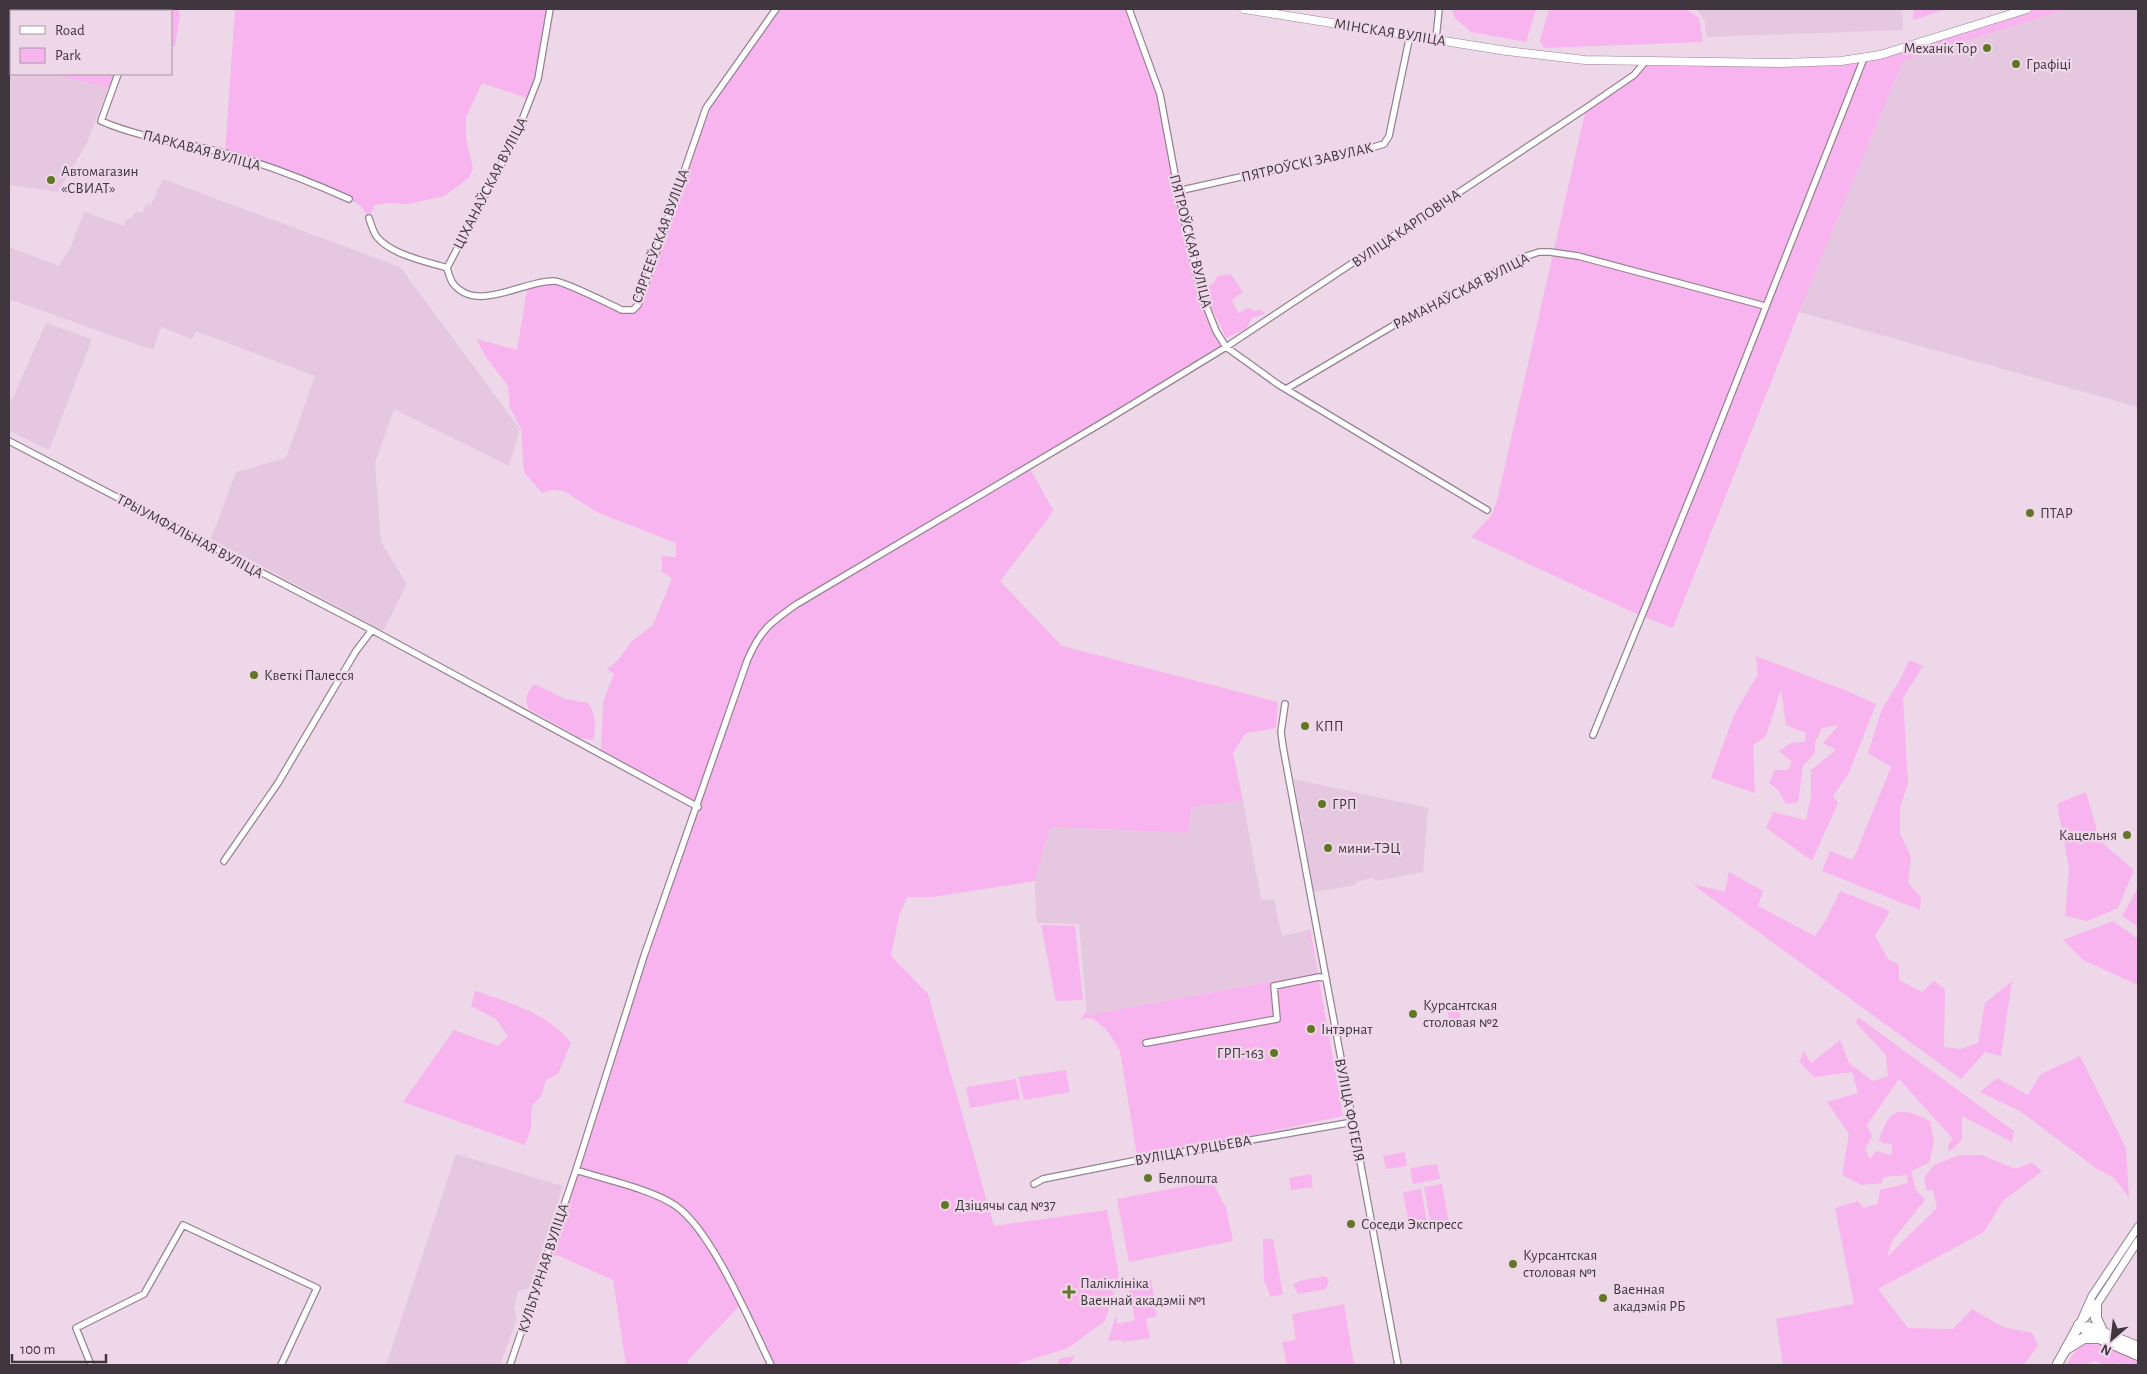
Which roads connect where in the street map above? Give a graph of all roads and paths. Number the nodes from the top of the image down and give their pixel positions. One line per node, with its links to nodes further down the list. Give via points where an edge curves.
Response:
1 (550, 9): 15 (street, ЦІХАНАЎСКАЯ ВУЛІЦА, via 538,79 523,119)
2 (776, 9): 15 (street, СЯРГЕЕЎСКАЯ ВУЛІЦА, via 706,108 638,305 633,310 622,310 556,281 483,297 464,292 452,282)
3 (1129, 9): 12 (street, ПЯТРОЎСКАЯ ВУЛІЦА, via 1157,85)
4 (1244, 9): 7 (main road, МІНСКАЯ ВУЛІЦА)
5 (1439, 9): 8 (street)
6 (2027, 9): 9 (main road, МІНСКАЯ ВУЛІЦА, via 1895,52)
7 (1410, 35): 8 (main road, МІНСКАЯ ВУЛІЦА); 12 (street, ПЯТРОЎСКІ ЗАВУЛАК, via 1389,136 1384,144)
8 (1436, 39): 10 (main road, МІНСКАЯ ВУЛІЦА, via 1585,60)
9 (1864, 58): 10 (main road, МІНСКАЯ ВУЛІЦА, via 1780,63); 16 (street)
10 (1645, 62): 17 (street, ВУЛІЦА КАРПОВІЧА, via 1634,75 1586,108)
11 (118, 75): 13 (street, ПАРКАВАЯ ВУЛІЦА, via 101,121 251,161)
12 (1178, 191): 17 (street, ПЯТРОЎСКАЯ ВУЛІЦА, via 1201,292)
13 (349, 199)
14 (369, 218): 15 (street, via 376,235 383,242 404,254)
15 (447, 268)
16 (1765, 306): 18 (street, РАМАНАЎСКАЯ ВУЛІЦА, via 1578,256 1538,252 1414,313); 23 (street)
17 (1226, 347): 18 (street, ПЯТРОЎСКАЯ ВУЛІЦА); 24 (street, ВУЛІЦА КАРПОВІЧА, via 797,604 769,624 757,639 747,661)
18 (1286, 389): 20 (street, ПЯТРОЎСКАЯ ВУЛІЦА)
19 (9, 441): 21 (street, ТРЫУМФАЛЬНАЯ ВУЛІЦА)
20 (1487, 510)
21 (372, 630): 24 (street, ТРЫУМФАЛЬНАЯ ВУЛІЦА); 25 (street, via 356,651 278,783)
22 (1285, 704): 26 (street, ВУЛІЦА ФОГЕЛЯ, via 1281,736)
23 (1593, 735)
24 (698, 807): 29 (street, КУЛЬТУРНАЯ ВУЛІЦА, via 644,956)
25 (224, 861)
26 (1325, 978): 27 (street, via 1274,986 1277,1019); 28 (street, ВУЛІЦА ФОГЕЛЯ)
27 (1146, 1043)
28 (1353, 1122): 30 (street, ВУЛІЦА ГУРЦЬЕВА, via 1138,1160 1043,1179); 43 (street, ВУЛІЦА ФОГЕЛЯ)
29 (576, 1170): 41 (street, КУЛЬТУРНАЯ ВУЛІЦА); 42 (street, via 658,1196 682,1211 712,1251)
30 (1034, 1184)
31 (2138, 1227): 34 (street, via 2092,1296)
32 (2138, 1241): 33 (street)
33 (2096, 1305): 34 (street); 35 (highway)
34 (2079, 1325): 35 (highway); 37 (main road)
35 (2101, 1335): 36 (highway); 37 (highway, via 2084,1338); 38 (highway)
36 (2138, 1347)
37 (2066, 1349): 44 (main road)
38 (2138, 1355)
39 (91, 1365): 40 (street, via 76,1328 144,1294 183,1225 317,1288)
40 (281, 1365)
41 (510, 1365)
42 (771, 1365)
43 (1398, 1365)
44 (2057, 1365)

